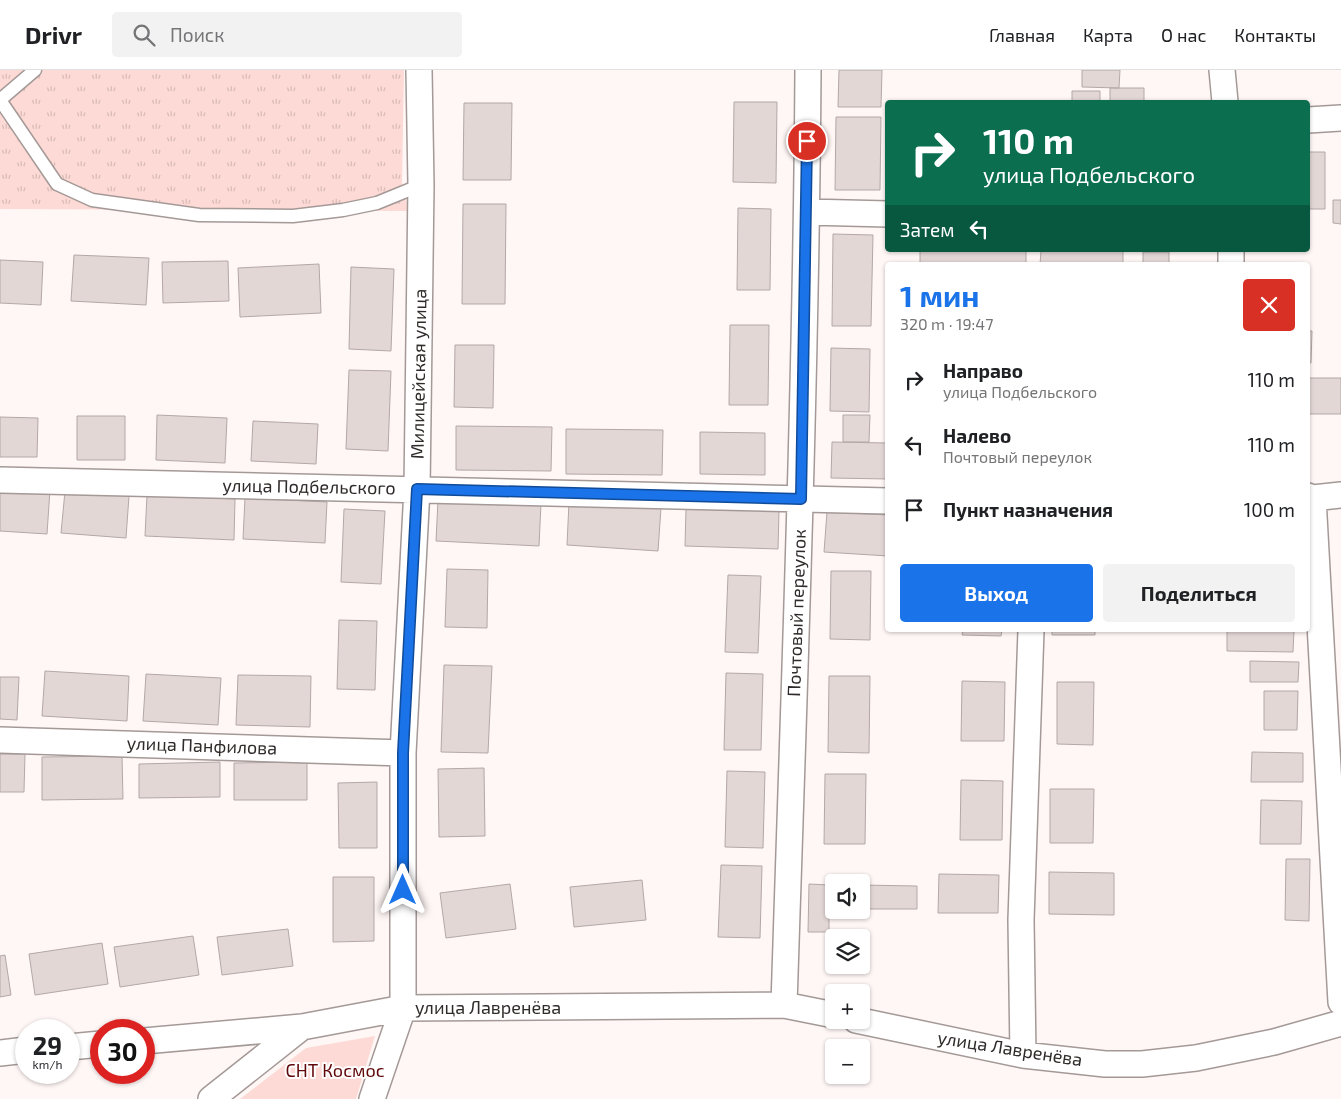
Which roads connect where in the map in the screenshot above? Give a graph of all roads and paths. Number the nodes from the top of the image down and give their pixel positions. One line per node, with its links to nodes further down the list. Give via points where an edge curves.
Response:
1 (35, 70): 5 (lane)
2 (419, 70): 9 (street, Милицейская улица)
3 (808, 70): 10 (street, Почтовый переулок)
4 (1222, 70): 6 (street)
5 (0, 100): 9 (lane, via 57,184 92,200 199,215 293,216 377,203)
6 (1225, 100)
7 (1341, 118): 8 (street)
8 (1310, 120)
9 (421, 185): 13 (street, Милицейская улица)
10 (807, 212): 11 (street); 16 (street, Почтовый переулок)
11 (885, 214)
12 (0, 480): 13 (street, улица Подбельского)
13 (417, 489): 16 (street, улица Подбельского); 20 (street, Милицейская улица)
14 (1341, 495): 15 (street)
15 (1310, 497): 21 (street)
16 (801, 499): 17 (street, улица Подбельского); 22 (street, Почтовый переулок)
17 (885, 501)
18 (1031, 632): 31 (street, via 1021,920)
19 (0, 740): 20 (street, улица Панфилова)
20 (403, 753): 23 (street, Милицейская улица)
21 (1341, 1002)
22 (784, 1005): 23 (street, улица Лавренёва); 24 (street, улица Лавренёва)
23 (403, 1008): 27 (street, улица Лавренёва); 33 (street, Милицейская улица)
24 (825, 1013)
25 (870, 1023): 31 (street, улица Лавренёва)
26 (1341, 1023): 31 (street, улица Лавренёва, via 1274,1042 1196,1058 1142,1064 1105,1064)
27 (302, 1027): 28 (street, улица Лавренёва); 32 (street)
28 (155, 1039)
29 (15, 1051): 30 (street)
30 (0, 1053)
31 (1023, 1055)
32 (211, 1099)
33 (372, 1099)

